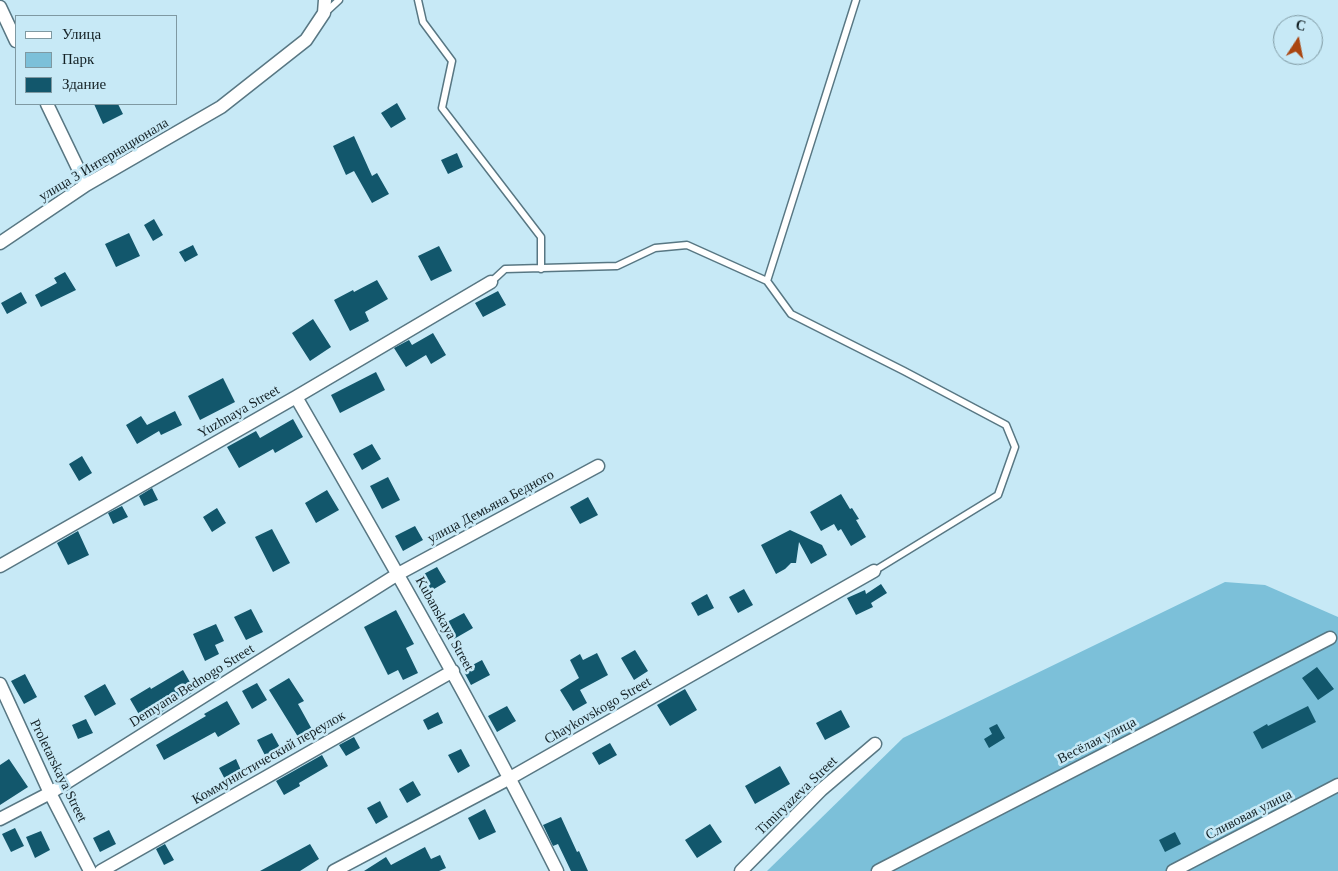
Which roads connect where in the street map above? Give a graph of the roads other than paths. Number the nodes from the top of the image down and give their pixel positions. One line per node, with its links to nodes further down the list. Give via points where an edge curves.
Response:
1 (325, 0): 6 (street, улица 3 Интернационала)
2 (339, 0): 6 (lane)
3 (418, 0): 11 (lane, via 423,22 452,61 442,108 541,237)
4 (856, 0): 12 (lane)
5 (0, 7): 7 (street)
6 (324, 13): 9 (street, улица 3 Интернационала, via 306,40 221,107)
7 (15, 39)
8 (47, 105): 9 (street)
9 (86, 186): 10 (street, улица 3 Интернационала)
10 (0, 242)
11 (541, 269): 12 (lane, via 617,266 655,248 687,245); 13 (lane, via 505,268)
12 (767, 281): 17 (lane, via 791,314 1006,425 1015,447 998,495)
13 (491, 282): 14 (street, Yuzhnaya Street)
14 (296, 397): 16 (street, Yuzhnaya Street); 18 (street, Kubanskaya Street)
15 (598, 466): 18 (street, улица Демьяна Бедного)
16 (0, 566)
17 (874, 571): 23 (street, Chaykovskogo Street)
18 (398, 574): 20 (street, Kubanskaya Street); 25 (street, Demyana Bednogo Street)
19 (1330, 638): 32 (street, Весёлая улица)
20 (453, 671): 23 (street, Kubanskaya Street); 28 (street, Коммунистический переулок)
21 (0, 684): 25 (street, Proletarskaya Street)
22 (875, 744): 31 (street, Timiryazeva Street, via 821,790)
23 (510, 778): 29 (street, Chaykovskogo Street); 30 (street, Kubanskaya Street)
24 (1338, 785): 33 (street, Сливовая улица)
25 (50, 793): 26 (street, Demyana Bednogo Street); 27 (street, Proletarskaya Street)
26 (0, 819)
27 (90, 871)
28 (101, 871)
29 (334, 871)
30 (557, 871)
31 (742, 871)
32 (878, 871)
33 (1173, 871)

